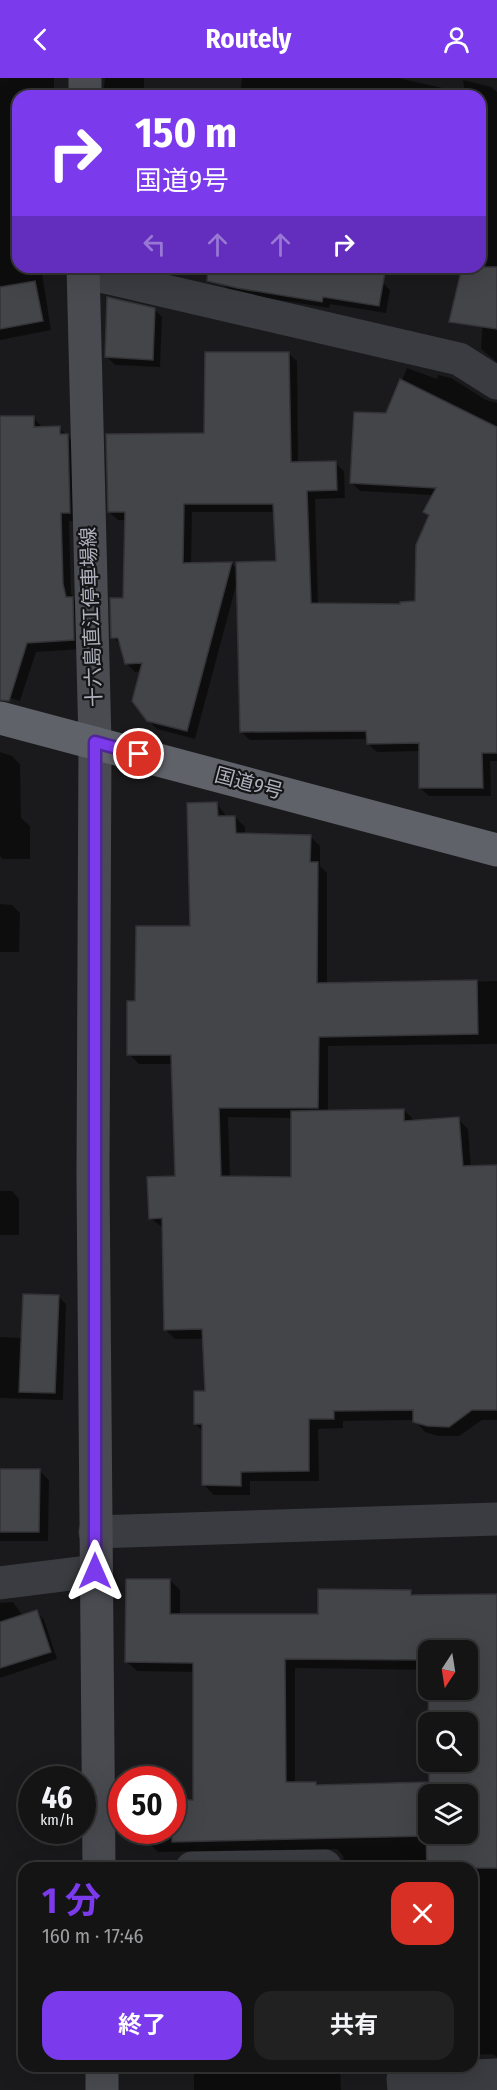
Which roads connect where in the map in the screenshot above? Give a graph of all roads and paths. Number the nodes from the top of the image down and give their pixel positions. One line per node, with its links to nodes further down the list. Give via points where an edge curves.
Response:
1 (83, 273): 5 (main road, 十六島直江停車場線)
2 (100, 273): 3 (street, via 459,359)
3 (497, 383)
4 (0, 718): 5 (highway, 国道9号)
5 (95, 742): 6 (highway, 国道9号); 8 (main road, 十六島直江停車場線)
6 (497, 850)
7 (497, 1519): 8 (street)
8 (95, 1532): 9 (main road, 十六島直江停車場線)
9 (95, 1571): 10 (street); 11 (main road, 十六島直江停車場線)
10 (0, 1582)
11 (99, 1862)
12 (102, 2072): 14 (main road)
13 (497, 2074): 15 (street, via 404,2079)
14 (102, 2090)
15 (404, 2090)

